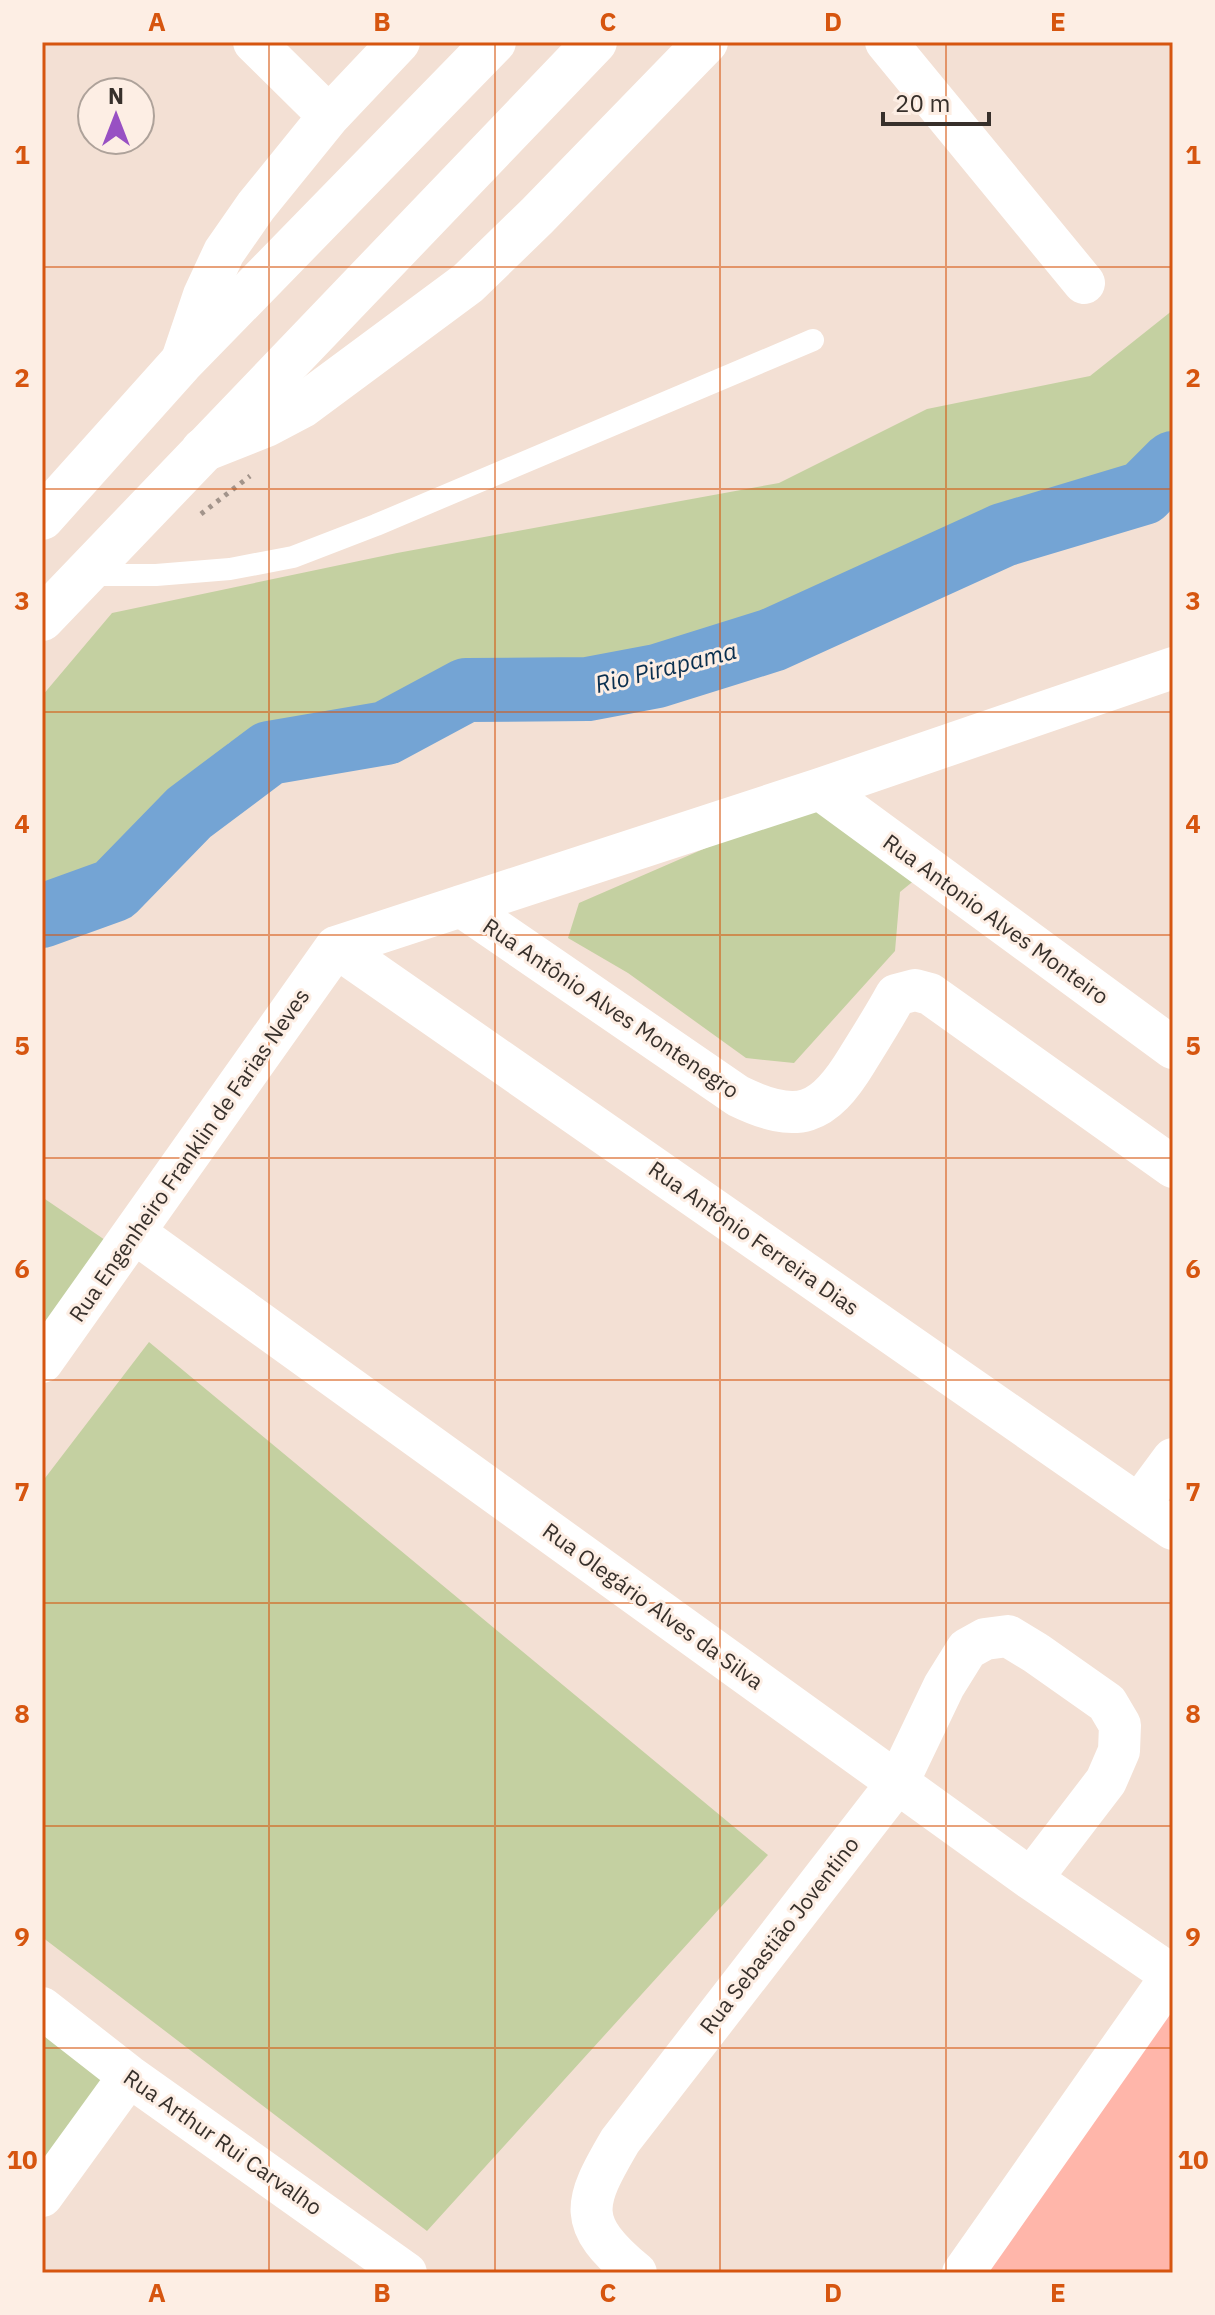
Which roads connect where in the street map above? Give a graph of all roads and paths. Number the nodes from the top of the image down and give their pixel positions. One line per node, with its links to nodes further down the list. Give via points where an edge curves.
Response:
1 (254, 42): 7 (street)
2 (399, 42): 7 (street)
3 (494, 42): 10 (main road)
4 (595, 42): 11 (main road)
5 (706, 42): 11 (main road, via 468,283 302,406)
6 (886, 42): 8 (street)
7 (329, 116): 10 (street, via 224,252)
8 (1084, 283)
9 (813, 340): 13 (lane, via 293,557 230,569)
10 (181, 363): 12 (main road)
11 (203, 450): 13 (main road)
12 (42, 518)
13 (83, 575): 14 (main road)
14 (42, 619)
15 (1173, 668): 16 (street)
16 (820, 789): 17 (street); 19 (street, Rua Antonio Alves Monteiro)
17 (461, 906): 18 (street); 20 (street, Rua Antônio Alves Montenegro, via 763,1108 790,1113 816,1108 839,1089 896,995 915,990 930,994)
18 (336, 947): 21 (street, Rua Engenheiro Franklin de Farias Neves); 24 (street, Rua Antônio Ferreira Dias)
19 (1173, 1048)
20 (1173, 1167)
21 (135, 1233): 22 (street, Rua Engenheiro Franklin de Farias Neves); 26 (street, Rua Olegário Alves da Silva)
22 (42, 1362)
23 (1173, 1459): 24 (street)
24 (1139, 1505): 25 (street, Rua Antônio Ferreira Dias)
25 (1173, 1529)
26 (898, 1782): 27 (street, Rua Olegário Alves da Silva); 27 (street, Rua Sebastião Joventino, via 944,1686 967,1649 985,1639 1008,1636 1107,1703 1120,1725 1119,1751 1106,1781); 33 (street, Rua Sebastião Joventino, via 620,2141 593,2194 591,2218 602,2242)
27 (1031, 1879): 28 (street, Rua Olegário Alves da Silva)
28 (1173, 1975): 34 (street)
29 (42, 2008): 30 (street, Rua Arthur Rui Carvalho)
30 (129, 2076): 31 (street); 32 (street, Rua Arthur Rui Carvalho)
31 (42, 2196)
32 (406, 2273)
33 (636, 2273)
34 (963, 2273)

